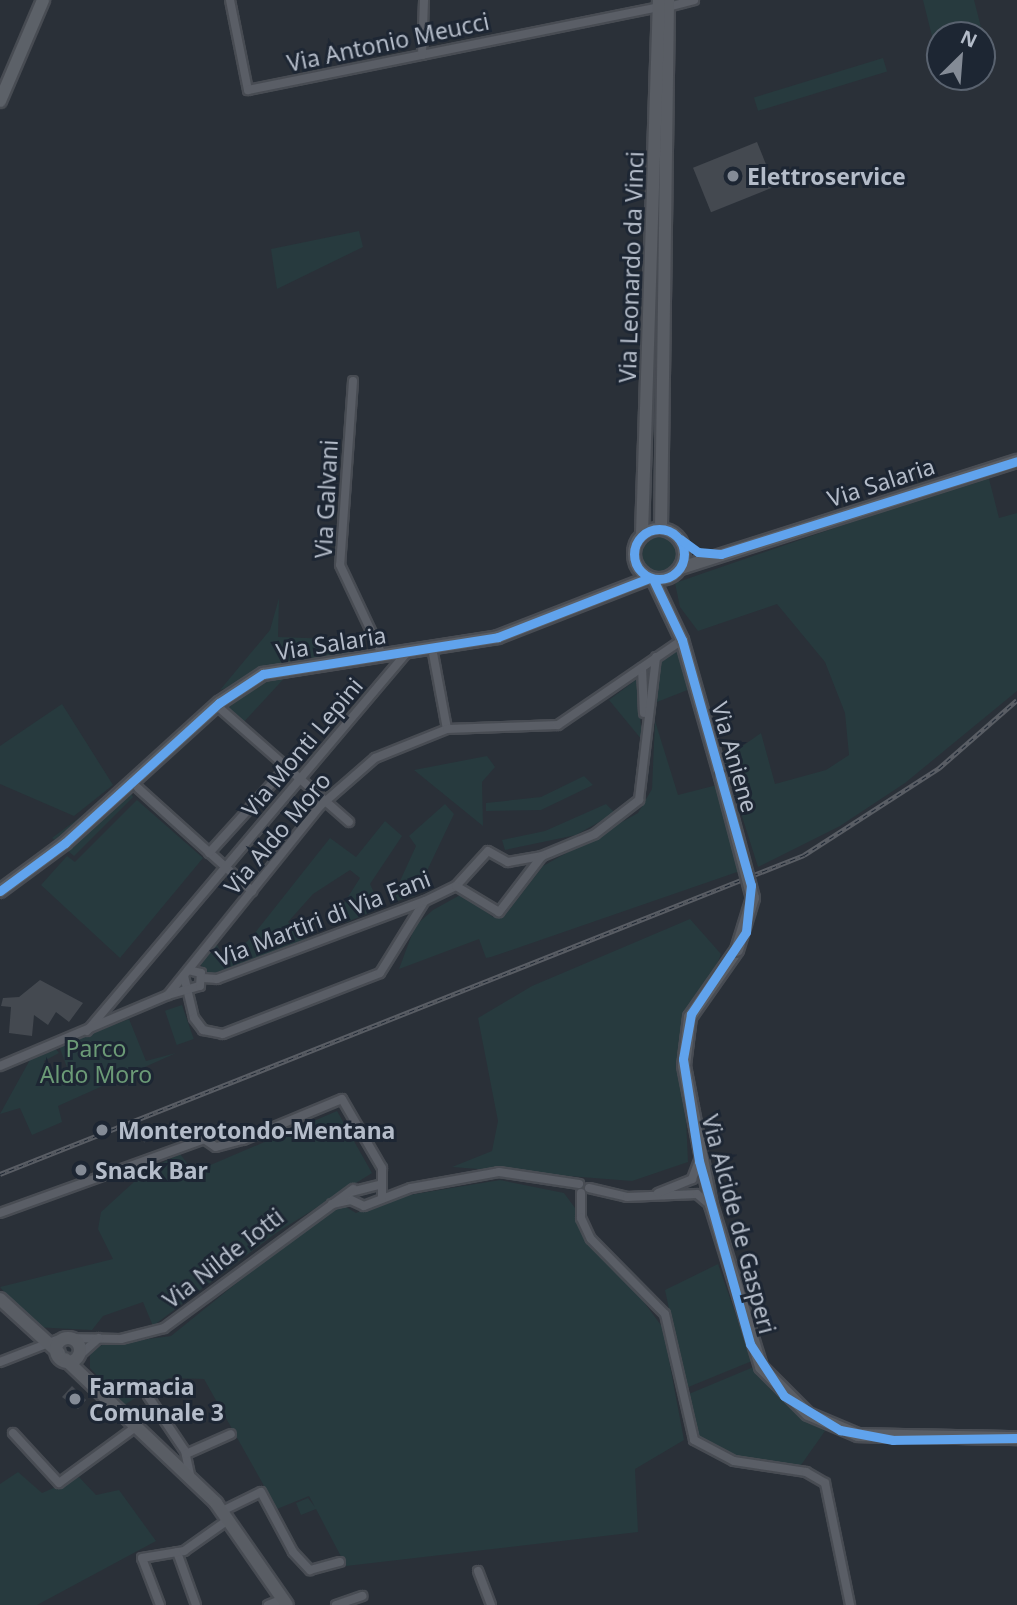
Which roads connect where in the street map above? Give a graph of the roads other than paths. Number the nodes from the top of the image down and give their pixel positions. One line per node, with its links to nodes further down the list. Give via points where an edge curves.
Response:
1 (43, 0): 7 (main road)
2 (230, 0): 6 (street, Via Antonio Meucci, via 248,90)
3 (424, 0): 6 (street)
4 (694, 0): 5 (street, Via Antonio Meucci)
5 (663, 4): 6 (street, Via Antonio Meucci); 10 (main road, Via Leonardo da Vinci); 11 (main road, Via Leonardo da Vinci)
6 (422, 55)
7 (0, 102)
8 (353, 381): 22 (street, Via Galvani, via 340,565)
9 (1017, 461): 13 (main road, Via Salaria)
10 (661, 529): 11 (main road); 12 (main road)
11 (642, 534): 14 (main road)
12 (680, 540): 13 (main road, via 698,552); 15 (main road)
13 (721, 554): 15 (main road, Via Salaria)
14 (633, 558): 16 (main road); 17 (main road)
15 (677, 572): 16 (main road, Via Salaria); 18 (main road, Via Aniene)
16 (651, 578): 17 (main road, Via Salaria); 18 (main road, Via Aniene)
17 (620, 585): 20 (main road, Via Salaria, via 523,629)
18 (670, 606): 19 (main road, Via Aniene)
19 (682, 640): 23 (street, Via Aldo Moro); 40 (main road, Via Aniene, bridge, via 753,898)
20 (432, 648): 21 (main road, Via Salaria); 27 (street)
21 (408, 651): 22 (main road, Via Salaria); 29 (street, Via Monti Lepini)
22 (381, 652): 25 (main road, Via Salaria, via 285,666)
23 (656, 657): 24 (street, Via Aldo Moro); 26 (street)
24 (642, 668): 26 (street); 27 (street, Via Aldo Moro, via 558,725)
25 (216, 705): 28 (street); 37 (main road, Via Salaria, via 65,843)
26 (645, 719): 34 (street, Via Martiri di Via Fani, via 639,800 596,834)
27 (447, 729): 31 (street, Via Aldo Moro, via 375,758)
28 (286, 768): 29 (street); 33 (street)
29 (302, 782): 31 (street); 35 (street, Via Monti Lepini)
30 (138, 788): 33 (street)
31 (325, 801): 32 (street); 38 (street, Via Aldo Moro)
32 (349, 822)
33 (209, 853): 35 (street)
34 (542, 856): 36 (street, Via Martiri di Via Fani, via 508,862 488,851); 36 (street, Via Martiri di Via Fani, via 499,912)
35 (225, 867): 38 (street); 46 (street, Via Monti Lepini)
36 (456, 886): 39 (street, Via Martiri di Via Fani)
37 (0, 891)
38 (252, 891): 41 (street, Via Aldo Moro)
39 (425, 901): 43 (street, Via Martiri di Via Fani, via 217,979); 44 (street, via 380,973 223,1034 203,1030)
40 (737, 950): 48 (main road, Via Alcide de Gasperi, via 695,1008 685,1032 684,1066)
41 (199, 956): 42 (street, Via Aldo Moro); 43 (street)
42 (186, 973): 43 (street); 44 (street); 45 (street, Via Aldo Moro)
43 (202, 975): 44 (street)
44 (186, 993): 45 (street)
45 (168, 995): 46 (street, Via Aldo Moro)
46 (86, 1032): 47 (street, Via Aldo Moro)
47 (0, 1066)
48 (699, 1161): 49 (street); 54 (main road, Via Alcide de Gasperi)
49 (692, 1178): 54 (street); 55 (street)
50 (378, 1185): 51 (street, Via Nilde Iotti); 53 (street, Via Nilde Iotti); 56 (street); 59 (street, via 377,1161 342,1099 243,1140 216,1147 204,1139)
51 (411, 1188): 52 (street, Via Nilde Iotti, via 513,1171); 56 (street, Via Nilde Iotti)
52 (583, 1188): 55 (street, Via Nilde Iotti, via 622,1197); 84 (street, via 581,1220 593,1242 664,1310 694,1440 730,1460 806,1472 825,1483)
53 (353, 1189): 57 (street); 58 (street, Via Nilde Iotti)
54 (701, 1189): 55 (street, Via Nilde Iotti); 70 (main road, Via Alcide de Gasperi, via 711,1205 750,1344 792,1403 825,1424 867,1437)
55 (654, 1195)
56 (382, 1198): 57 (street, Via Nilde Iotti, via 364,1206)
57 (351, 1200): 58 (street, Via Nilde Iotti)
58 (326, 1206): 61 (street, Via Nilde Iotti, via 190,1312 144,1336)
59 (0, 1213)
60 (0, 1300): 62 (main road, via 33,1329)
61 (99, 1338): 62 (street, Via Nilde Iotti); 63 (street)
62 (61, 1345): 63 (main road); 63 (main road); 64 (street); 65 (main road)
63 (80, 1356): 65 (main road)
64 (0, 1362)
65 (95, 1388): 67 (main road)
66 (148, 1396): 71 (street)
67 (137, 1426): 68 (street, via 60,1483); 72 (main road)
68 (13, 1433)
69 (230, 1434): 71 (street)
70 (1017, 1438)
71 (186, 1454): 72 (street)
72 (191, 1479): 73 (main road)
73 (225, 1516): 74 (street); 75 (street, via 261,1492 293,1552 310,1570); 78 (main road)
74 (177, 1552): 79 (street, via 142,1558); 80 (street)
75 (340, 1562)
76 (478, 1571): 83 (street)
77 (362, 1596): 82 (street)
78 (285, 1602): 81 (street)
79 (160, 1605)
80 (195, 1605)
81 (268, 1605)
82 (336, 1605)
83 (491, 1605)
84 (850, 1605)

